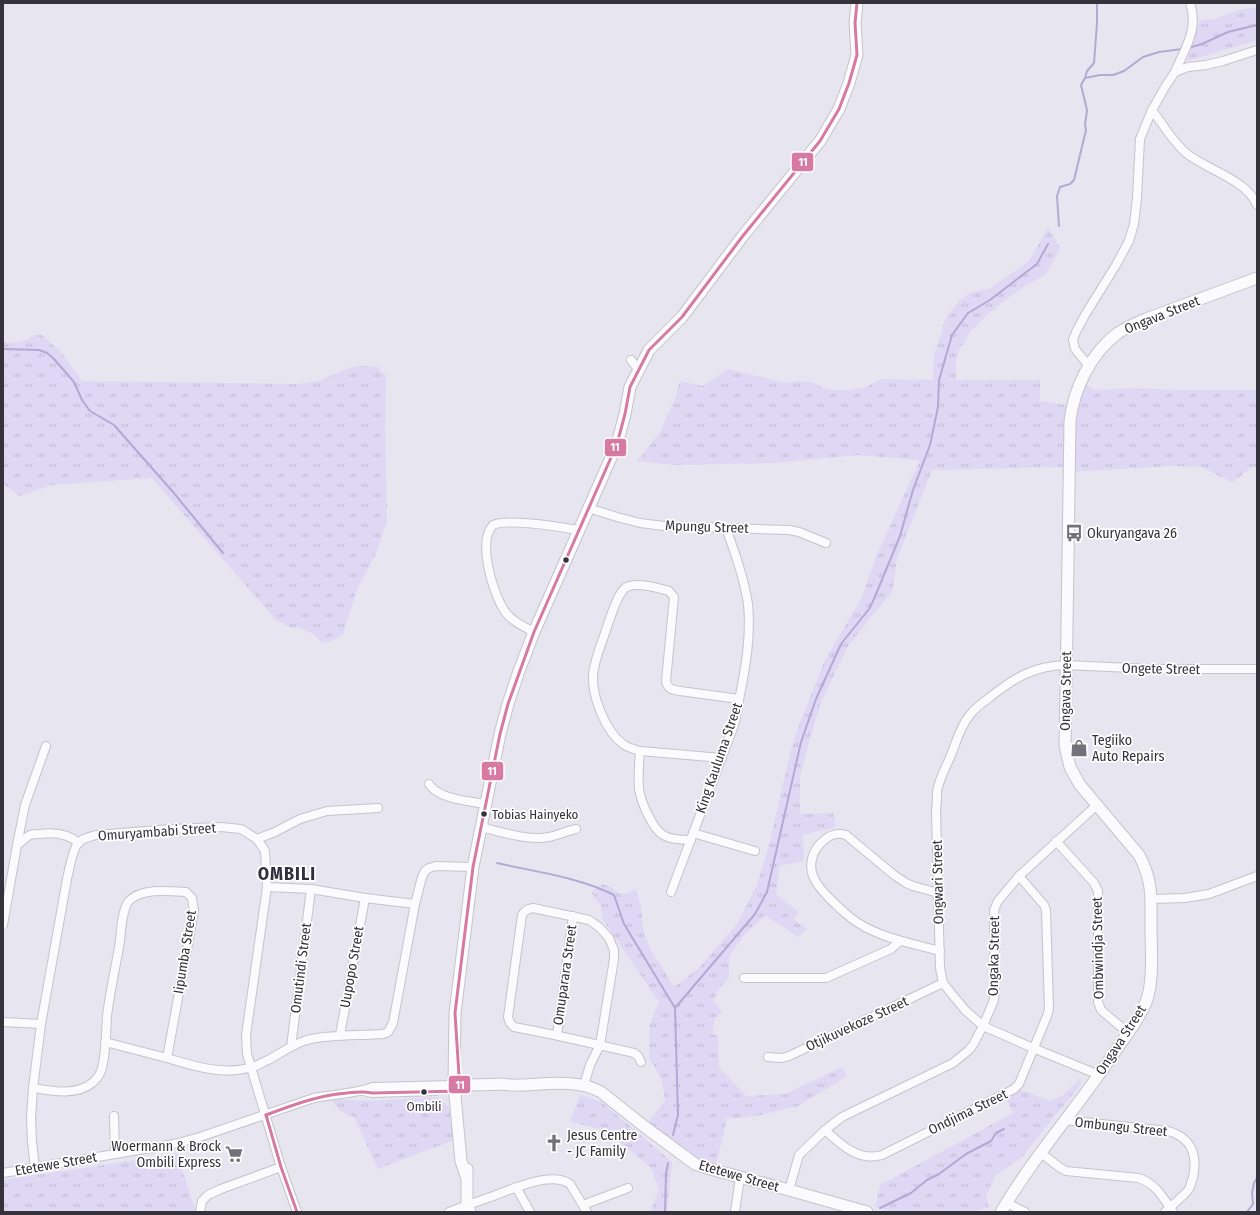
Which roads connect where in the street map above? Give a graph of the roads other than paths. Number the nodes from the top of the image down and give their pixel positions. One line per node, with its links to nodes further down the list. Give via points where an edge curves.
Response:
1 (857, 3): 10 (street, via 857,55 839,109 820,141 742,237 682,317 649,350)
2 (1190, 3): 4 (street, via 1194,16 1192,33)
3 (1257, 50): 4 (street)
4 (1175, 72): 5 (street)
5 (1152, 110): 6 (street, via 1183,150 1243,188); 9 (street, via 1140,139 1137,198 1129,241 1073,340 1076,349)
6 (1257, 205)
7 (1257, 278): 9 (street, Ongava Street, via 1129,326 1106,344)
8 (631, 360): 10 (street)
9 (1089, 366): 16 (street, Ongava Street, via 1078,389 1070,421)
10 (638, 369): 11 (street, via 630,386 617,444)
11 (588, 508): 12 (street, Mpungu Street, via 640,523); 13 (street)
12 (726, 528): 14 (street, Mpungu Street, via 789,530); 18 (street, King Kauluma Street, via 739,566 748,605 746,666)
13 (578, 530): 15 (street); 15 (street, via 506,522 493,525 488,533 488,568 493,587 505,611 517,623)
14 (826, 543)
15 (534, 632): 23 (street, via 508,704)
16 (1066, 665): 17 (street, Ongete Street, via 1152,669); 24 (street, Ongava Street, via 1065,745 1070,766 1080,784); 40 (street, Ongwari Street, via 1038,669 1025,674 994,694 968,717 940,779 937,792)
17 (1257, 669)
18 (739, 700): 20 (street, via 671,690 666,681 674,597 670,591 648,586 633,585 626,588 614,608 598,654 593,676 594,688 601,714 609,728 625,746); 21 (street, King Kauluma Street, via 737,715)
19 (46, 746): 32 (street, via 25,805)
20 (640, 751): 21 (street); 28 (street, via 639,790 656,829 667,837)
21 (722, 758): 28 (street, King Kauluma Street)
22 (429, 784): 23 (street, via 438,793)
23 (485, 804): 26 (street)
24 (1097, 805): 30 (street, Ongaka Street); 42 (street, Ongava Street, via 1146,868)
25 (378, 808): 29 (street, via 327,811 300,819)
26 (481, 827): 27 (street, via 515,836 532,837 548,837); 34 (street)
27 (576, 829)
28 (692, 836): 33 (street); 39 (street, King Kauluma Street)
29 (257, 839): 31 (street, Omuryambabi Street, via 241,829 221,827 96,835); 37 (street, via 265,851)
30 (1056, 841): 35 (street, Ongaka Street); 53 (street, Ombwindja Street, via 1097,886 1098,1002 1101,1010)
31 (78, 842): 32 (street, via 70,836 56,833 30,835); 51 (street, Omuryambabi Street, via 67,879)
32 (17, 845): 45 (street)
33 (755, 851)
34 (473, 867): 43 (street, via 442,865 429,868 422,877); 67 (street, via 455,1013)
35 (1019, 876): 52 (street, Ongaka Street, via 998,901 994,910 994,994 993,1004); 59 (street, Ondjima Street, via 1044,905 1047,917 1049,1009)
36 (1257, 876): 42 (street, via 1209,894)
37 (267, 887): 38 (street); 63 (street, via 246,1035 247,1054)
38 (312, 889): 41 (street); 58 (street, Omutindi Street)
39 (671, 892)
40 (938, 893): 46 (street, via 906,883 846,835 833,834 814,850 813,877 816,883 853,920); 47 (street, Ongwari Street)
41 (365, 898): 43 (street); 54 (street, Uupopo Street)
42 (1151, 899): 53 (street, Ongava Street, via 1150,981 1147,1001)
43 (415, 904): 54 (street, via 393,1023 388,1032)
44 (574, 916): 55 (street, Omuparara Street); 55 (street, via 533,908 522,914 508,1017 514,1027); 57 (street, via 589,920 599,927 609,938 614,950)
45 (3, 925)
46 (900, 941): 47 (street); 48 (street, via 891,949 826,978)
47 (940, 951): 49 (street, Ongwari Street)
48 (744, 978)
49 (943, 983): 52 (street, via 965,1010); 60 (street, Otjikuvekoze Street, via 789,1056)
50 (3, 1022): 51 (street)
51 (41, 1024): 66 (street, Omuryambabi Street)
52 (983, 1026): 59 (street); 71 (street, Ongaka Street, via 969,1050 953,1063 842,1117)
53 (1128, 1033): 64 (street, Ongava Street)
54 (340, 1035): 58 (street, via 320,1037)
55 (557, 1035): 57 (street)
56 (105, 1042): 61 (street); 61 (street, Iipumba Street, via 126,905 129,900 144,893 186,892 192,898 194,911); 66 (street, Iipumba Street, via 101,1070 92,1084 72,1091)
57 (600, 1045): 62 (street, via 634,1053); 65 (street)
58 (291, 1047): 63 (street)
59 (1033, 1048): 64 (street); 71 (street, Ondjima Street, via 1019,1084 1014,1089 882,1155 876,1157 856,1153 843,1147)
60 (768, 1057)
61 (167, 1058): 63 (street, via 213,1070 231,1071)
62 (641, 1062)
63 (252, 1067): 68 (street)
64 (1099, 1075): 70 (street, Ongava Street)
65 (584, 1085): 67 (street, Etetewe Street, via 514,1086 503,1089); 77 (street, Etetewe Street, via 601,1092 695,1164)
66 (33, 1088): 75 (street, Omuryambabi Street, via 30,1118)
67 (457, 1088): 68 (street, Etetewe Street, via 331,1094); 82 (street, via 468,1160 466,1176)
68 (266, 1115): 73 (street, Etetewe Street, via 174,1144); 74 (street)
69 (114, 1116): 73 (street)
70 (1064, 1120): 72 (street, Ongava Street); 84 (street, Ombungu Street, via 1168,1131 1182,1137 1194,1155 1194,1173 1189,1189)
71 (825, 1130): 80 (street, Ongaka Street, via 799,1155)
72 (1041, 1153): 81 (street, Ongava Street); 84 (street, via 1066,1171 1145,1180 1153,1186)
73 (115, 1154): 75 (street, Etetewe Street)
74 (281, 1167): 85 (street, via 208,1195 202,1201); 86 (street)
75 (35, 1168): 76 (street, Etetewe Street)
76 (3, 1173)
77 (740, 1177): 80 (street, Etetewe Street); 89 (street)
78 (516, 1187): 82 (street); 83 (street, via 540,1180 566,1181); 88 (street)
79 (628, 1188): 83 (street)
80 (789, 1190): 90 (street, Etetewe Street)
81 (1004, 1207): 91 (street)
82 (469, 1208): 87 (street)
83 (585, 1209)
84 (1169, 1210)
85 (200, 1212)
86 (297, 1212)
87 (449, 1212)
88 (530, 1212)
89 (735, 1212)
90 (867, 1212)
91 (1025, 1212)

